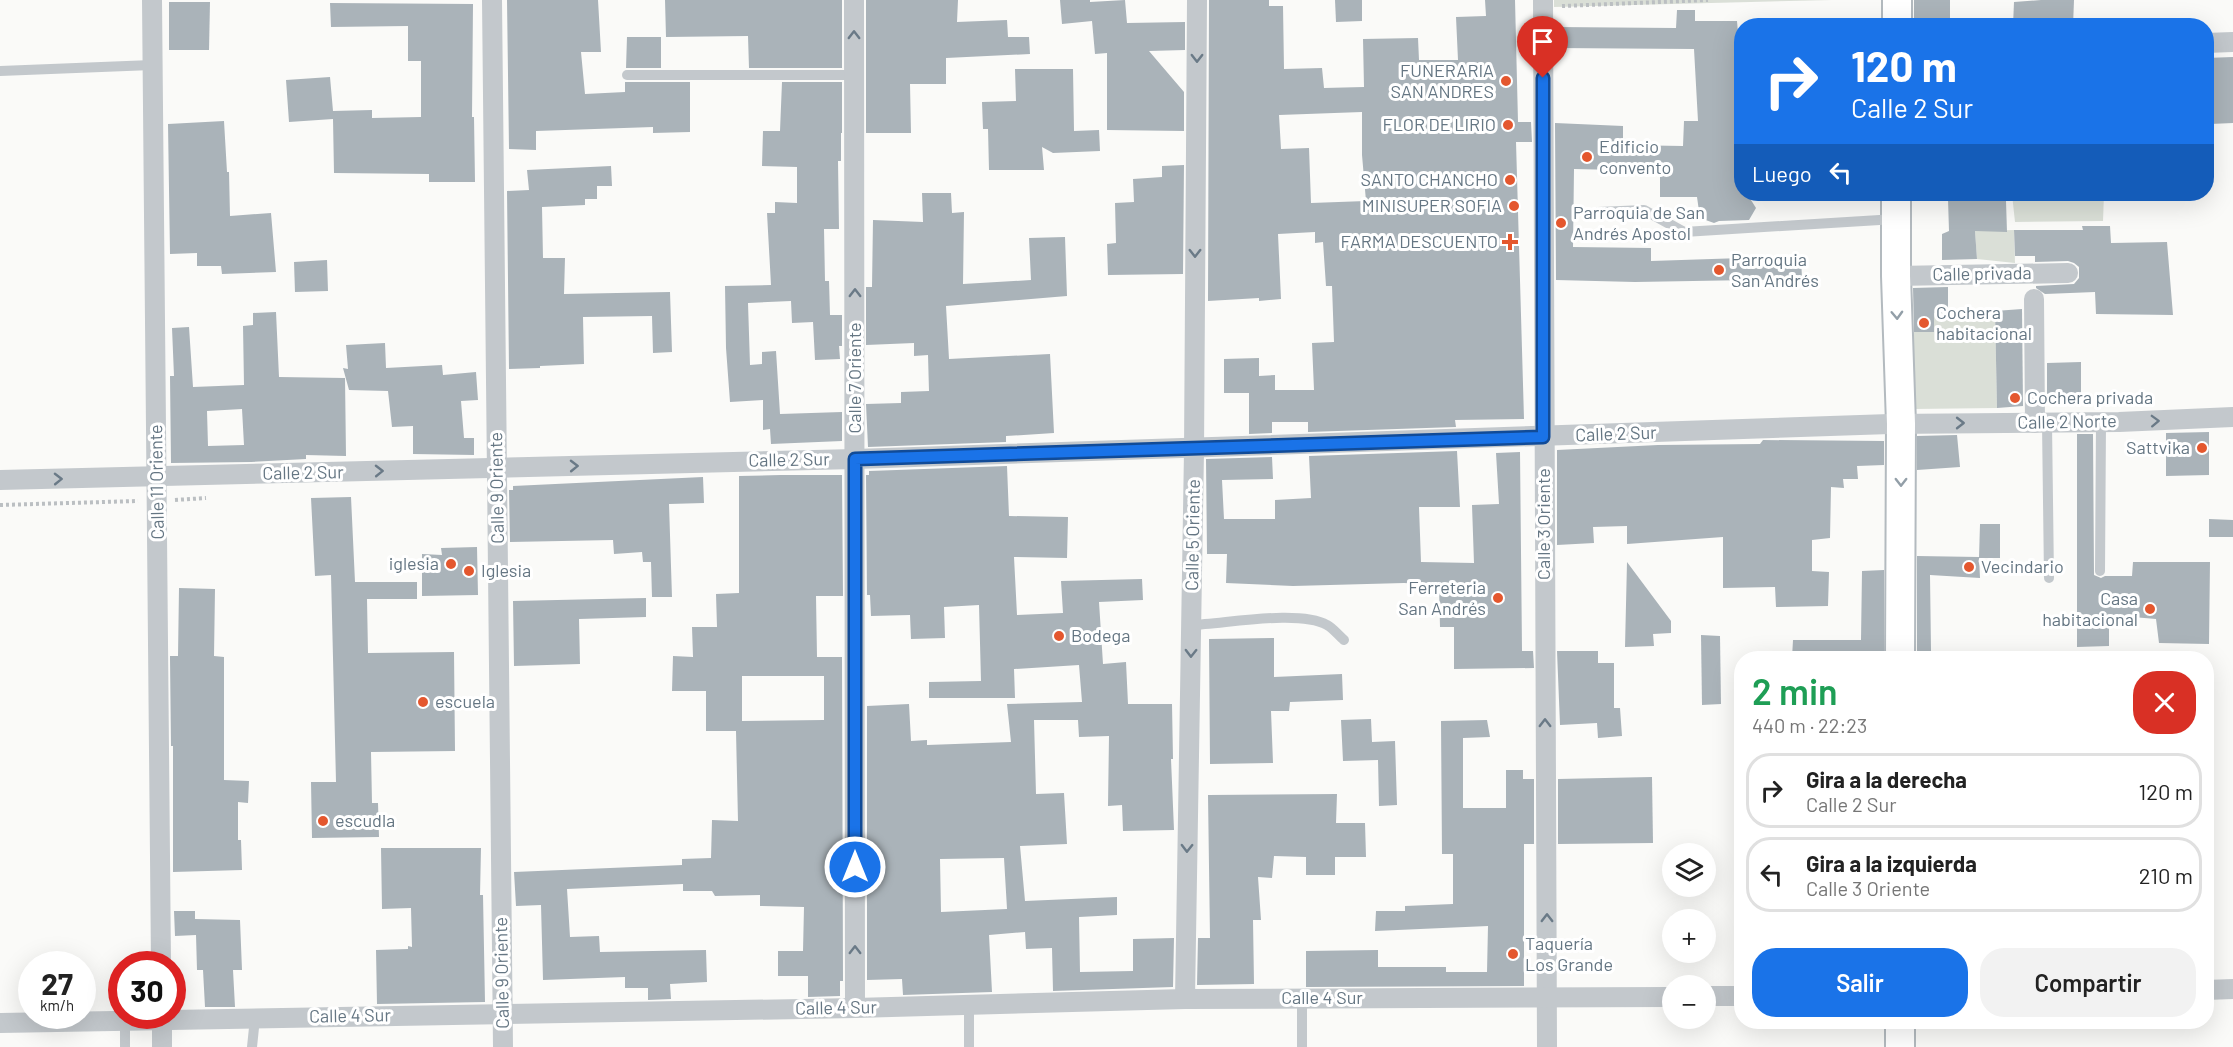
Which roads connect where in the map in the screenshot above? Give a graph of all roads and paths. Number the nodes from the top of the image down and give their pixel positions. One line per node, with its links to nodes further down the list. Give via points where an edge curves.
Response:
1 (152, 0): 11 (street, Calle 11 Oriente)
2 (492, 0): 27 (street, Calle 9 Oriente)
3 (854, 0): 14 (street, Calle 7 Oriente, one-way to 3)
4 (1197, 0): 25 (street, Calle 5 Oriente, one-way to 25)
5 (1708, 0): 7 (path)
6 (1897, 0): 8 (main road)
7 (1543, 3): 24 (street, Calle 3 Oriente)
8 (1897, 18)
9 (2233, 42): 10 (street)
10 (2214, 43)
11 (152, 64): 12 (lane); 28 (street, Calle 11 Oriente)
12 (0, 71)
13 (627, 75): 14 (lane)
14 (855, 75): 26 (street, Calle 7 Oriente, one-way to 14)
15 (1896, 206): 16 (lane, via 1684,232 1644,210); 18 (main road)
16 (1598, 212)
17 (2068, 273): 18 (street, Calle privada)
18 (1896, 276): 23 (main road, one-way to 23)
19 (2034, 299): 22 (street, Calle privada)
20 (2233, 417): 21 (street, Calle 2 Norte, one-way to 20)
21 (2101, 422): 22 (street, Calle 2 Norte); 30 (lane)
22 (2041, 423): 23 (street, Calle 2 Norte, one-way to 22); 31 (lane)
23 (1901, 424): 24 (street, Calle 2 Sur); 34 (main road, one-way to 34)
24 (1543, 437): 25 (street, Calle 2 Sur); 42 (street, Calle 3 Oriente, one-way to 24)
25 (1194, 448): 26 (street, Calle 2 Sur); 32 (street, Calle 5 Oriente)
26 (855, 459): 27 (street, Calle 2 Sur, one-way to 26); 45 (street, Calle 7 Oriente, one-way to 26)
27 (497, 468): 28 (street, Calle 2 Sur, one-way to 27); 46 (street, Calle 9 Oriente)
28 (156, 476): 29 (street, Calle 2 Sur, one-way to 28); 35 (street, Calle 11 Oriente)
29 (0, 480)
30 (2100, 571)
31 (2049, 578)
32 (1192, 626): 33 (lane, via 1310,619 1327,625); 43 (street, Calle 5 Oriente, one-way to 43)
33 (1344, 640)
34 (1900, 651)
35 (161, 951)
36 (2233, 989): 37 (street)
37 (2214, 990)
38 (1716, 996): 39 (street)
39 (1734, 996)
40 (1662, 997): 42 (street, Calle 4 Sur)
41 (1302, 998): 42 (street, Calle 4 Sur); 43 (street, Calle 4 Sur); 59 (lane)
42 (1547, 998): 60 (street, Calle 3 Oriente)
43 (1185, 999): 44 (street, Calle 4 Sur)
44 (969, 1005): 45 (street, Calle 4 Sur); 58 (lane)
45 (855, 1008): 46 (street, Calle 4 Sur)
46 (502, 1013): 48 (street, Calle 4 Sur); 57 (street, Calle 9 Oriente)
47 (186, 1017): 48 (street, Calle 4 Sur)
48 (255, 1018): 56 (lane)
49 (108, 1020): 50 (street, Calle 4 Sur)
50 (0, 1023)
51 (125, 1029): 54 (lane)
52 (162, 1029): 55 (street)
53 (1900, 1029): 61 (main road)
54 (125, 1047)
55 (162, 1047)
56 (252, 1047)
57 (503, 1047)
58 (969, 1047)
59 (1302, 1047)
60 (1547, 1047)
61 (1900, 1047)

